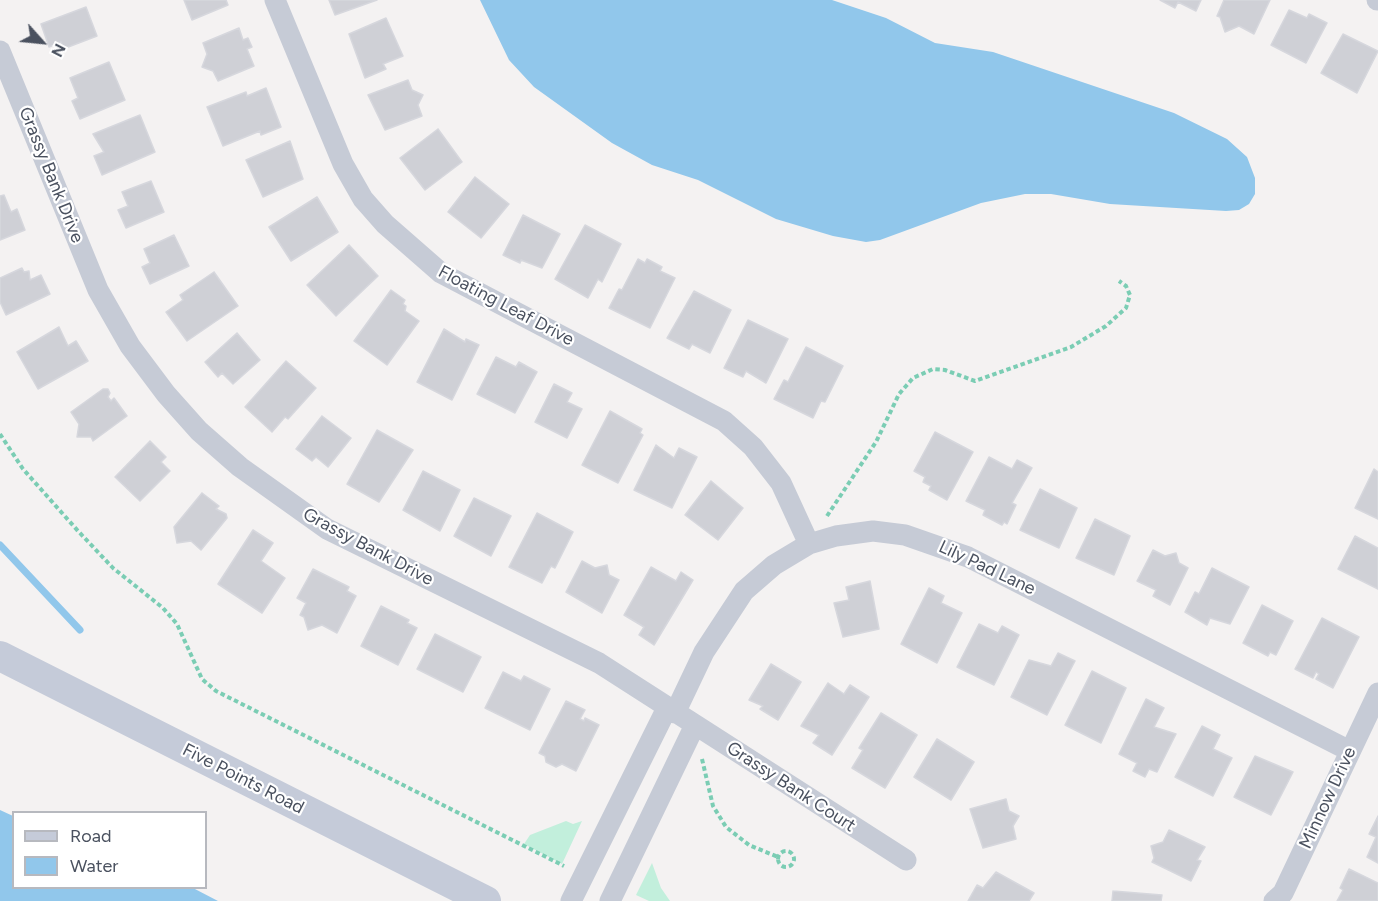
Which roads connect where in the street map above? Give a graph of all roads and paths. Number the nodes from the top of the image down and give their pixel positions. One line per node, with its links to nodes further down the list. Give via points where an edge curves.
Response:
1 (275, 0): 5 (street, Floating Leaf Drive, via 343,164 363,199 386,224 449,278 724,421 753,447 781,483)
2 (0, 51): 8 (street, Grassy Bank Drive, via 98,290 130,346 199,431 249,474 327,528 599,663)
3 (1119, 281): 5 (path, via 1130,295 1125,308 1113,322 1071,347 975,381 933,369 913,378 899,394 876,442)
4 (0, 434): 13 (path, via 23,469 78,531 113,568 177,624 202,679 216,691 559,862)
5 (809, 544): 8 (street, Lily Pad Lane, via 774,565 744,591); 10 (street, Lily Pad Lane, via 873,531 943,546)
6 (0, 656): 14 (street, Five Points Road)
7 (1378, 693): 10 (street, Minnow Drive)
8 (671, 710): 9 (street, Grassy Bank Court); 13 (street, Lily Pad Lane)
9 (695, 725): 11 (path, via 719,818 733,835); 12 (street, Grassy Bank Court); 16 (street)
10 (1350, 751): 17 (street, Minnow Drive, via 1283,893)
11 (778, 857): 11 (path, via 785,867 794,862 789,852)
12 (906, 860)
13 (582, 879): 15 (street, Lily Pad Lane)
14 (486, 901)
15 (571, 901)
16 (610, 901)
17 (1274, 901)

